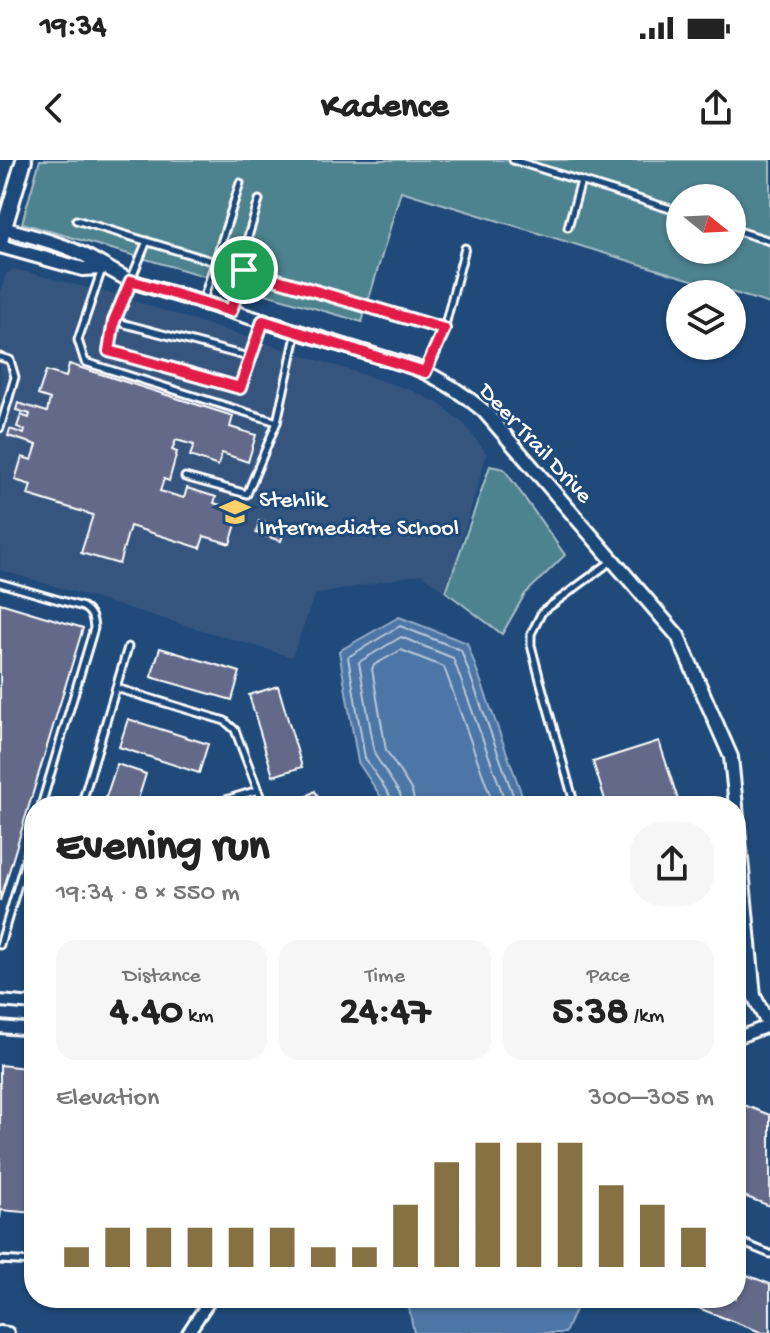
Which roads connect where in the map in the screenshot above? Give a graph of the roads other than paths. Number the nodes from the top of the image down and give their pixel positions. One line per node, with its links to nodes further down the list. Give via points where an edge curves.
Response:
1 (24, 160): 10 (main road)
2 (513, 160): 3 (lane)
3 (581, 181): 6 (lane); 8 (lane)
4 (240, 183): 14 (lane)
5 (259, 200): 16 (lane, via 242,257)
6 (666, 208)
7 (76, 220): 11 (lane)
8 (568, 227)
9 (746, 233): 12 (lane)
10 (1, 236): 15 (street, Deer Trail Drive, via 75,252); 15 (street, Deer Trail Drive, via 83,269)
11 (147, 241): 14 (lane); 17 (lane)
12 (770, 241)
13 (465, 248): 22 (lane)
14 (215, 262): 18 (lane)
15 (103, 268): 17 (street, Deer Trail Drive); 27 (lane, via 78,340 85,362)
16 (244, 270): 19 (lane); 22 (lane)
17 (131, 281): 18 (street, Deer Trail Drive); 20 (lane)
18 (202, 302): 19 (street, Deer Trail Drive)
19 (231, 311): 21 (street, Deer Trail Drive)
20 (114, 321): 25 (lane); 25 (lane, via 109,351 240,388)
21 (263, 321): 23 (street, Deer Trail Drive); 25 (lane)
22 (444, 329): 26 (lane)
23 (297, 331): 26 (street, Deer Trail Drive); 27 (lane)
24 (0, 357): 28 (lane, via 10,360 15,377)
25 (252, 358)
26 (425, 372): 30 (street, Deer Trail Drive, via 484,411)
27 (277, 422): 29 (lane, via 247,494)
28 (0, 428)
29 (185, 477)
30 (613, 560): 39 (lane, via 542,612 531,634); 40 (street, Deer Trail Drive, via 678,636 731,757)
31 (0, 583): 35 (lane, via 83,607 93,620)
32 (128, 647): 33 (lane)
33 (116, 688): 34 (lane, via 225,721 235,730); 36 (lane)
34 (258, 790): 37 (lane); 38 (lane)
35 (44, 796)
36 (84, 796)
37 (238, 796)
38 (260, 796)
39 (572, 796)
40 (735, 796)
41 (24, 865): 43 (lane)
42 (746, 913): 44 (street, Deer Trail Drive)
43 (0, 945)
44 (750, 955): 45 (lane); 49 (street, Deer Trail Drive, via 754,996)
45 (746, 956)
46 (0, 1001): 47 (street)
47 (24, 1003)
48 (0, 1027): 50 (street)
49 (769, 1027): 51 (street)
50 (24, 1029)
51 (746, 1035)
52 (746, 1244): 53 (lane)
53 (770, 1254)
54 (0, 1260): 55 (lane)
55 (24, 1261)
56 (204, 1308): 59 (street)
57 (0, 1332): 58 (street)
58 (8, 1333)
59 (188, 1333)

